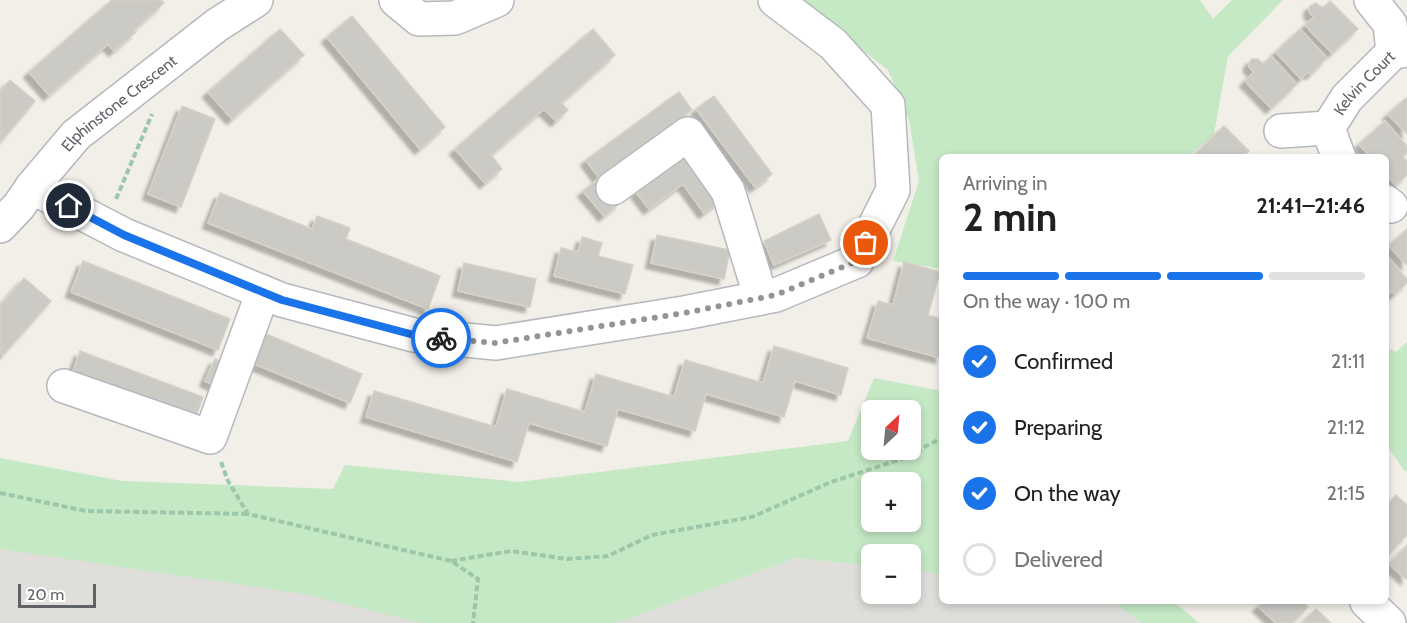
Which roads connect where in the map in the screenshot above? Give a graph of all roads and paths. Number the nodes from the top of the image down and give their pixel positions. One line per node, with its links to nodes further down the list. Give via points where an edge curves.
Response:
1 (256, 0): 6 (street, Elphinstone Crescent)
2 (396, 0): 3 (street, via 419,18 455,18)
3 (497, 0)
4 (775, 0): 16 (street, via 833,44 888,105 893,190 857,261)
5 (1371, 0): 7 (street, via 1390,24)
6 (210, 12): 11 (street, Elphinstone Crescent, via 76,135)
7 (1400, 51): 10 (street, Kelvin Court, via 1347,98)
8 (153, 110): 13 (path)
9 (1281, 131): 10 (street, Kelvin Court)
10 (1334, 143)
11 (32, 187): 13 (street); 14 (street, Elphinstone Crescent)
12 (613, 188): 16 (street, via 688,134 728,191)
13 (105, 225): 15 (street)
14 (0, 226)
15 (263, 292): 16 (street, via 414,335 495,343); 18 (street)
16 (761, 298)
17 (64, 386): 18 (street)
18 (210, 437): 21 (path, via 228,481)
19 (939, 440): 22 (path, via 914,455 831,482 752,517 652,535 608,556 567,559 511,551)
20 (0, 493): 21 (path, via 86,511)
21 (248, 514): 22 (path)
22 (451, 561): 24 (path, via 478,579)
23 (1369, 604): 25 (street)
24 (473, 623)
25 (1389, 623)

